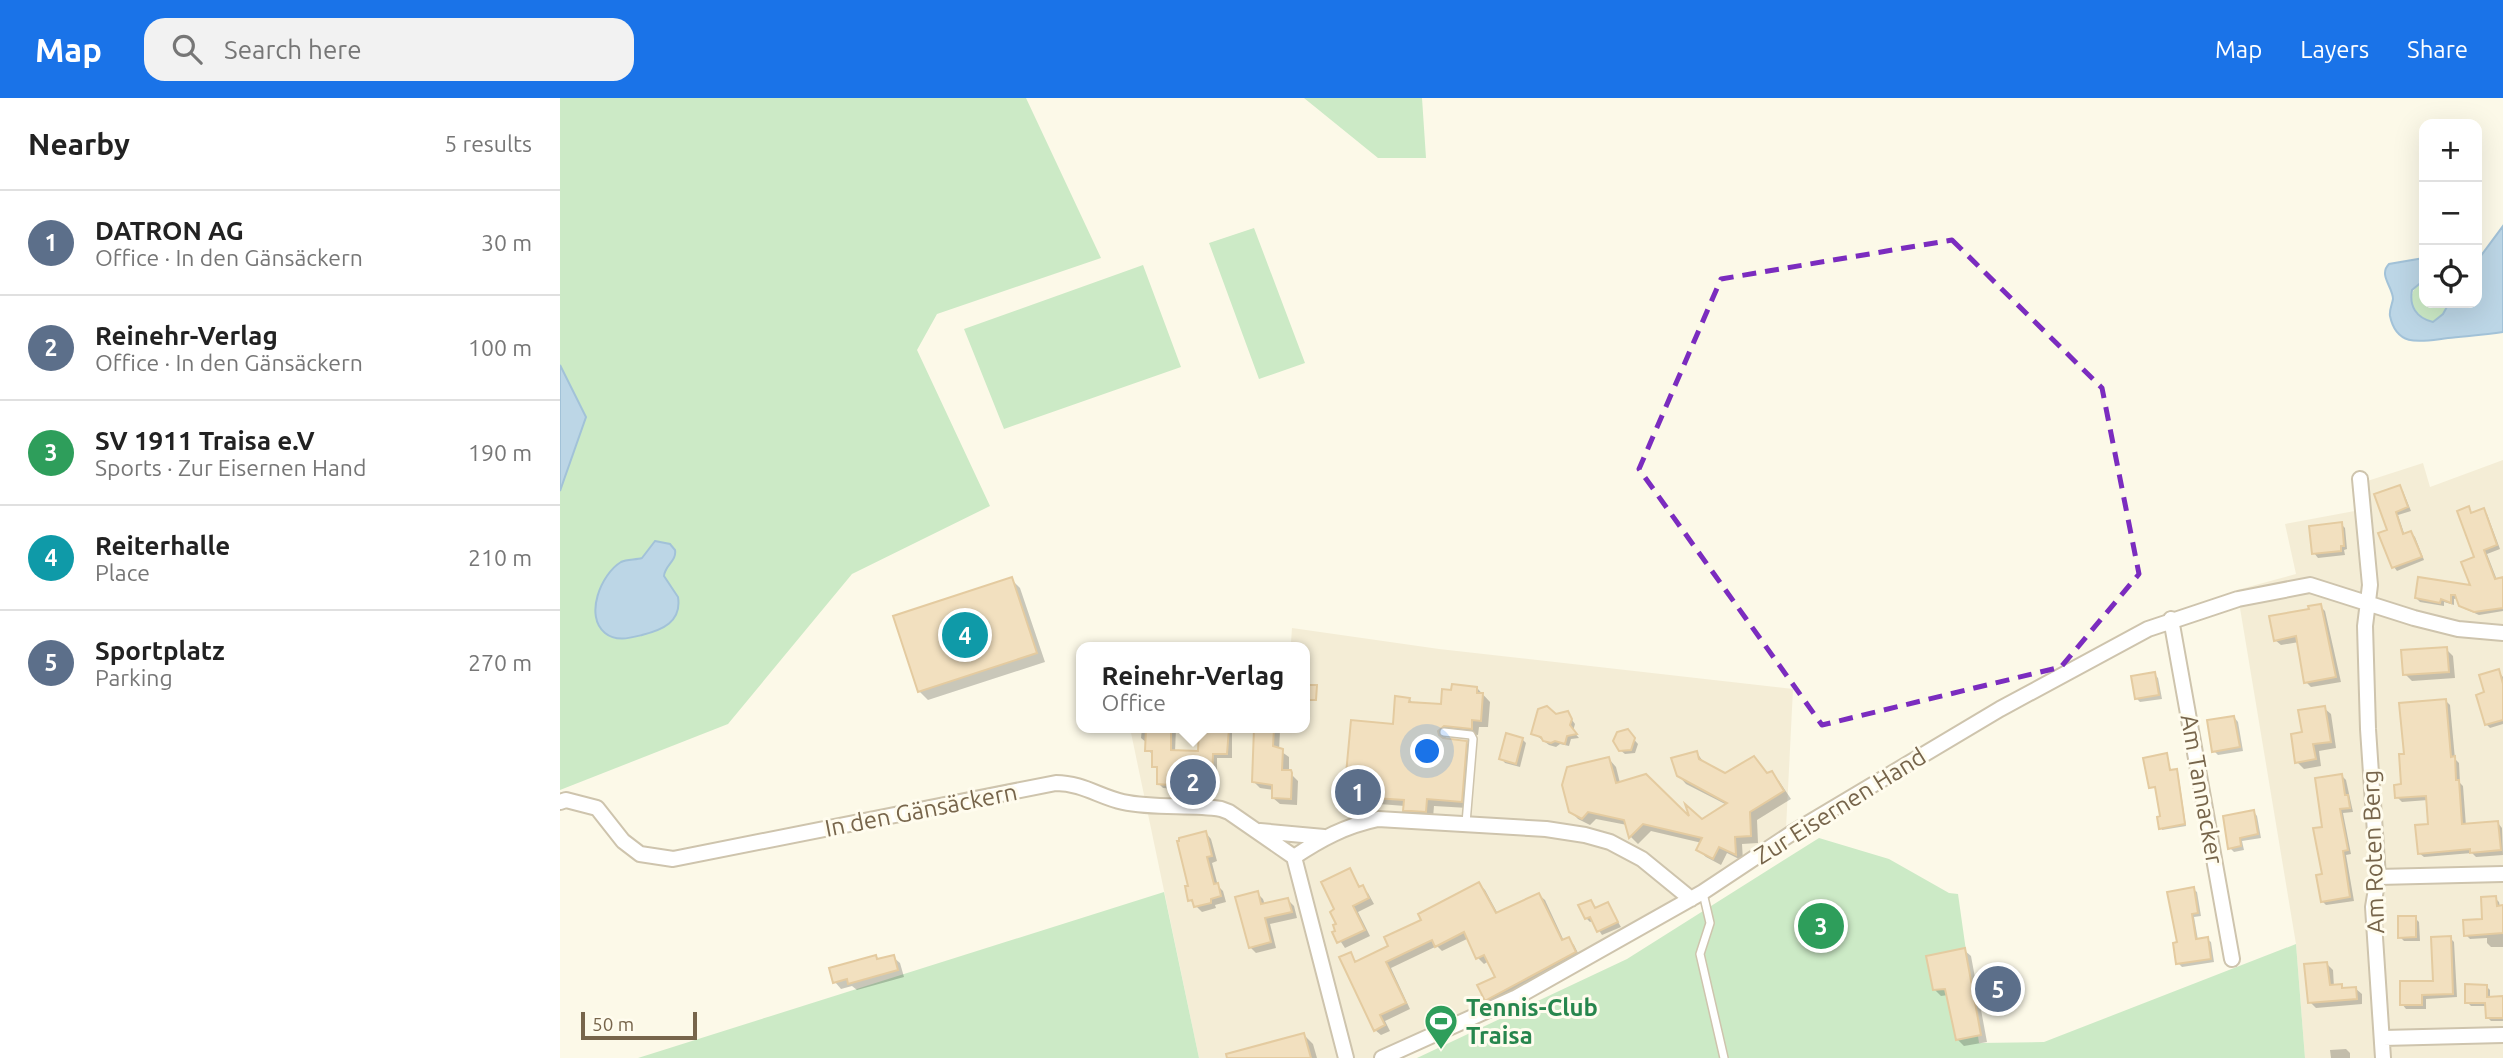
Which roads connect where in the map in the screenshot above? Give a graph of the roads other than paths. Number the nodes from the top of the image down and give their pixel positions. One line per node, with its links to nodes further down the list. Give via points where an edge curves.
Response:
1 (2360, 479): 2 (street, Am Roten Berg, via 2371,585)
2 (2368, 604): 3 (street, Zur Eisernen Hand, via 2310,585 2238,599); 4 (street, via 2458,629); 12 (street, Am Roten Berg, via 2368,729)
3 (2171, 619): 13 (street, Zur Eisernen Hand, via 2000,709); 14 (street, Am Tannacker)
4 (2503, 633)
5 (1444, 732): 7 (lane, via 1473,739)
6 (560, 802): 8 (street, In den Gänsäckern, via 597,808 623,841 640,854 673,859 1056,783 1071,783 1126,803 1221,809)
7 (1466, 823): 9 (street, In den Gänsäckern, via 1378,819); 13 (street, In den Gänsäckern, via 1572,832 1610,842)
8 (1257, 831): 9 (street, In den Gänsäckern); 10 (street, In den Gänsäckern)
9 (1324, 836): 10 (street, In den Gänsäckern)
10 (1294, 857): 17 (street)
11 (2503, 874): 12 (street)
12 (2378, 877): 16 (street, Am Roten Berg, via 2373,907)
13 (1697, 895): 18 (street, Zur Eisernen Hand, via 1515,998); 19 (lane, via 1710,923 1700,954)
14 (2232, 959)
15 (2503, 1035): 16 (street)
16 (2383, 1038): 20 (street, Am Roten Berg)
17 (1346, 1058)
18 (1382, 1058)
19 (1724, 1058)
20 (2382, 1058)

